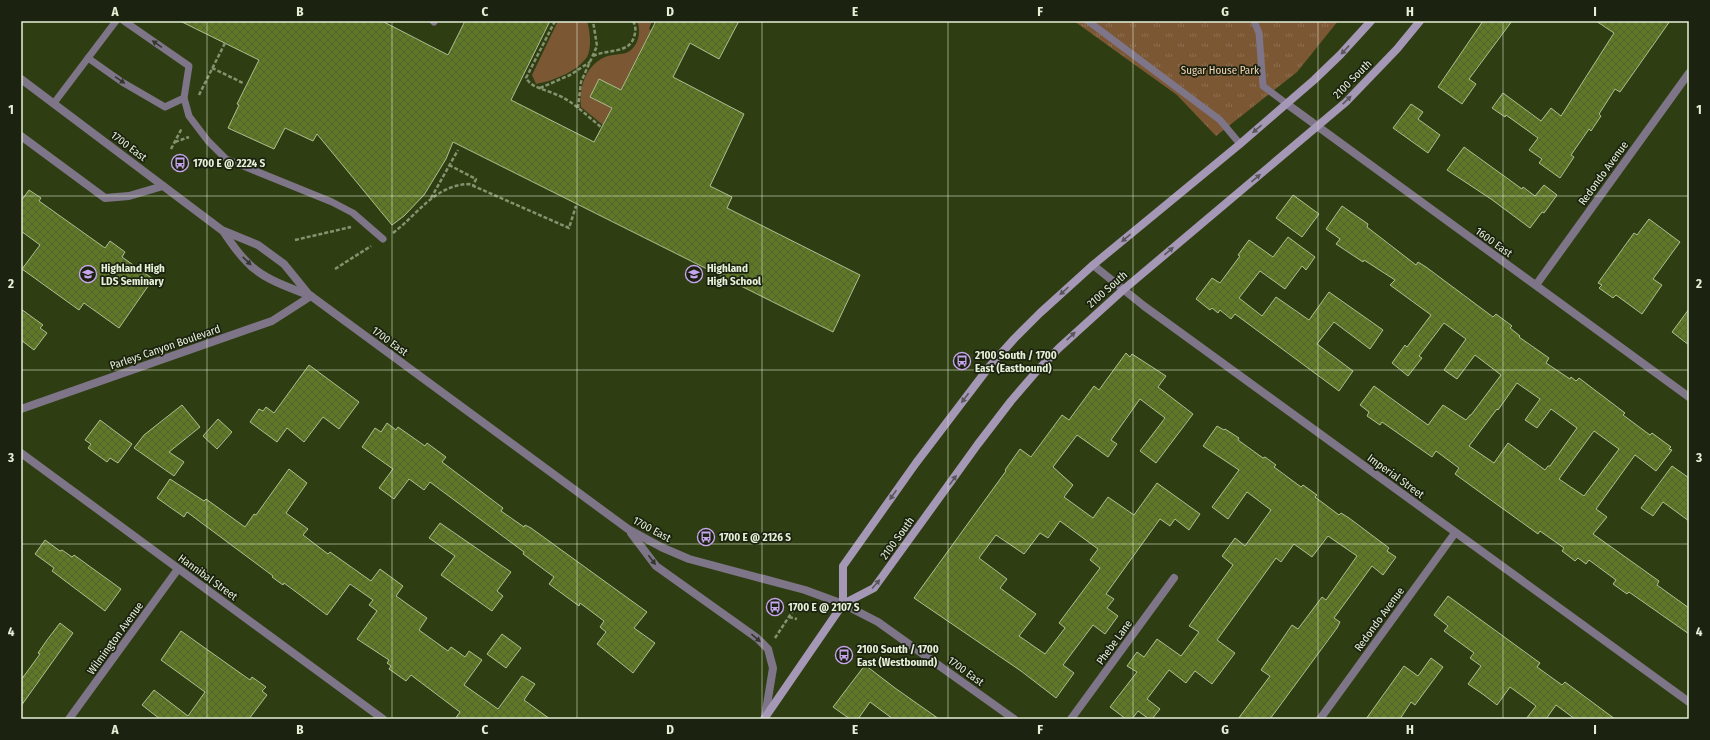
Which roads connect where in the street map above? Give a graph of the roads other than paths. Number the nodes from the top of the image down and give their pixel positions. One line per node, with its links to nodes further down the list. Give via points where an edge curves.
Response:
1 (116, 21): 7 (lane)
2 (124, 21): 10 (lane, one-way to 2, via 189,66)
3 (1088, 21): 15 (lane, via 1220,120)
4 (1254, 21): 12 (lane, via 1259,33 1263,86)
5 (1371, 21): 12 (main road, one-way to 12, via 1340,55)
6 (1420, 21): 13 (main road, 2100 South, one-way to 6, via 1372,75)
7 (88, 58): 10 (lane, one-way to 10, via 165,107); 11 (lane)
8 (1689, 73): 20 (street, Redondo Avenue)
9 (21, 79): 11 (street, 1700 East)
10 (184, 98): 18 (lane, via 190,116 208,141 226,159 332,202 353,213)
11 (54, 103): 16 (street, 1700 East)
12 (1287, 104): 13 (street, 1600 East); 15 (main road, one-way to 15)
13 (1318, 126): 20 (street, 1600 East); 21 (main road, 2100 South, one-way to 13)
14 (21, 136): 16 (street, via 105,198 129,196)
15 (1240, 144): 19 (main road, one-way to 19)
16 (163, 186): 17 (street, 1700 East)
17 (223, 231): 22 (street, 1700 East, via 258,245 284,264); 22 (street, 1700 East, one-way to 22, via 246,262 271,280)
18 (383, 239)
19 (1093, 266): 21 (street, Imperial Street); 30 (main road, one-way to 30, via 1040,313 994,361 916,463 843,566)
20 (1536, 285): 23 (street, 1600 East)
21 (1123, 290): 27 (street, Imperial Street); 30 (main road, 2100 South, one-way to 21, via 874,588 1016,395 1059,348)
22 (311, 296): 24 (street, Parleys Canyon Boulevard, via 272,321); 26 (street, 1700 East)
23 (1689, 397)
24 (21, 409)
25 (21, 453): 28 (street, Hannibal Street)
26 (628, 530): 30 (street, 1700 East, via 689,559 805,590); 32 (street, one-way to 32, via 656,566 757,638 768,649 773,668)
27 (1455, 533): 31 (street, Imperial Street); 37 (street, Redondo Avenue)
28 (178, 569): 33 (street, Wilmington Avenue); 34 (street, Hannibal Street)
29 (1174, 578): 36 (street, Phebe Lane)
30 (843, 604): 32 (main road, 2100 South); 35 (street, 1700 East, via 878,622)
31 (1689, 702)
32 (765, 718)
33 (69, 719)
34 (383, 719)
35 (1014, 719)
36 (1071, 719)
37 (1320, 719)

